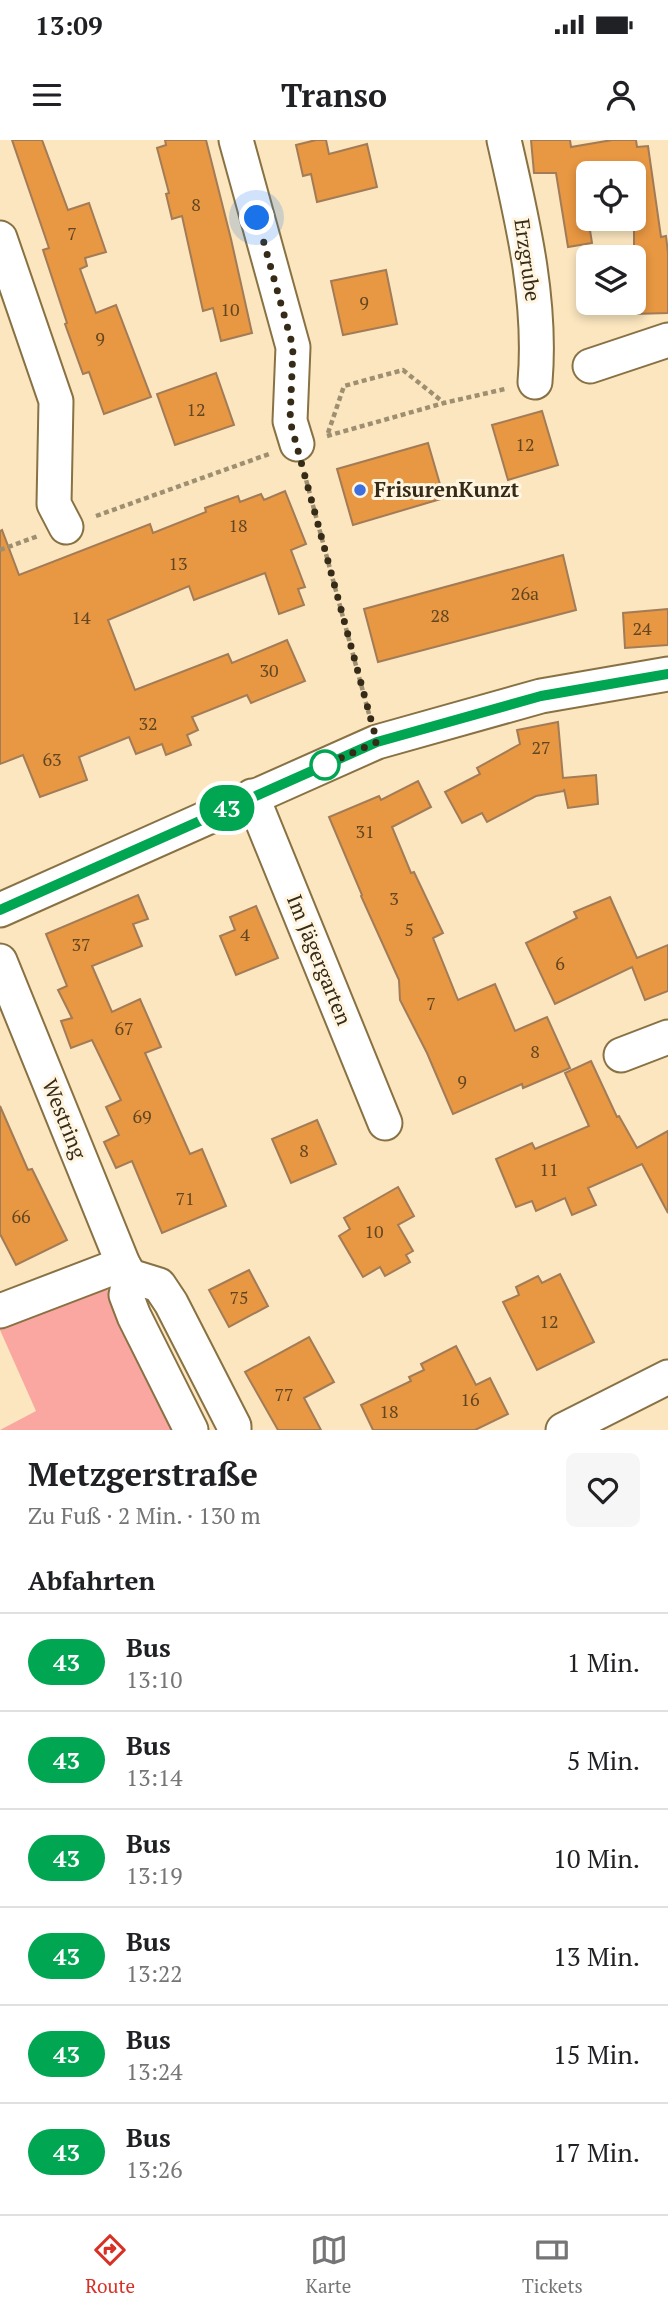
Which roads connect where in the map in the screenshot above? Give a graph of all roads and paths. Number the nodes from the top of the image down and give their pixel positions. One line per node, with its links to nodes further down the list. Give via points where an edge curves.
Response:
1 (236, 140): 8 (street, via 293,347 290,421)
2 (504, 140): 6 (street, Erzgrube, via 527,242 538,352)
3 (0, 238): 9 (street, via 56,401 54,504)
4 (668, 340): 5 (street)
5 (590, 366)
6 (535, 382)
7 (443, 403): 8 (path, via 403,370 344,386)
8 (312, 440): 11 (path)
9 (66, 527)
10 (668, 674): 11 (street, via 541,696)
11 (377, 742): 12 (street)
12 (252, 796): 13 (street); 17 (street, Im Jägergarten)
13 (0, 909)
14 (0, 961): 18 (street, Westring)
15 (668, 1037): 16 (street)
16 (621, 1055)
17 (385, 1123)
18 (126, 1270): 19 (street); 21 (street, Westring, via 130,1305); 22 (street, via 159,1285)
19 (0, 1311)
20 (668, 1377): 23 (street)
21 (191, 1430)
22 (234, 1430)
23 (563, 1430)

